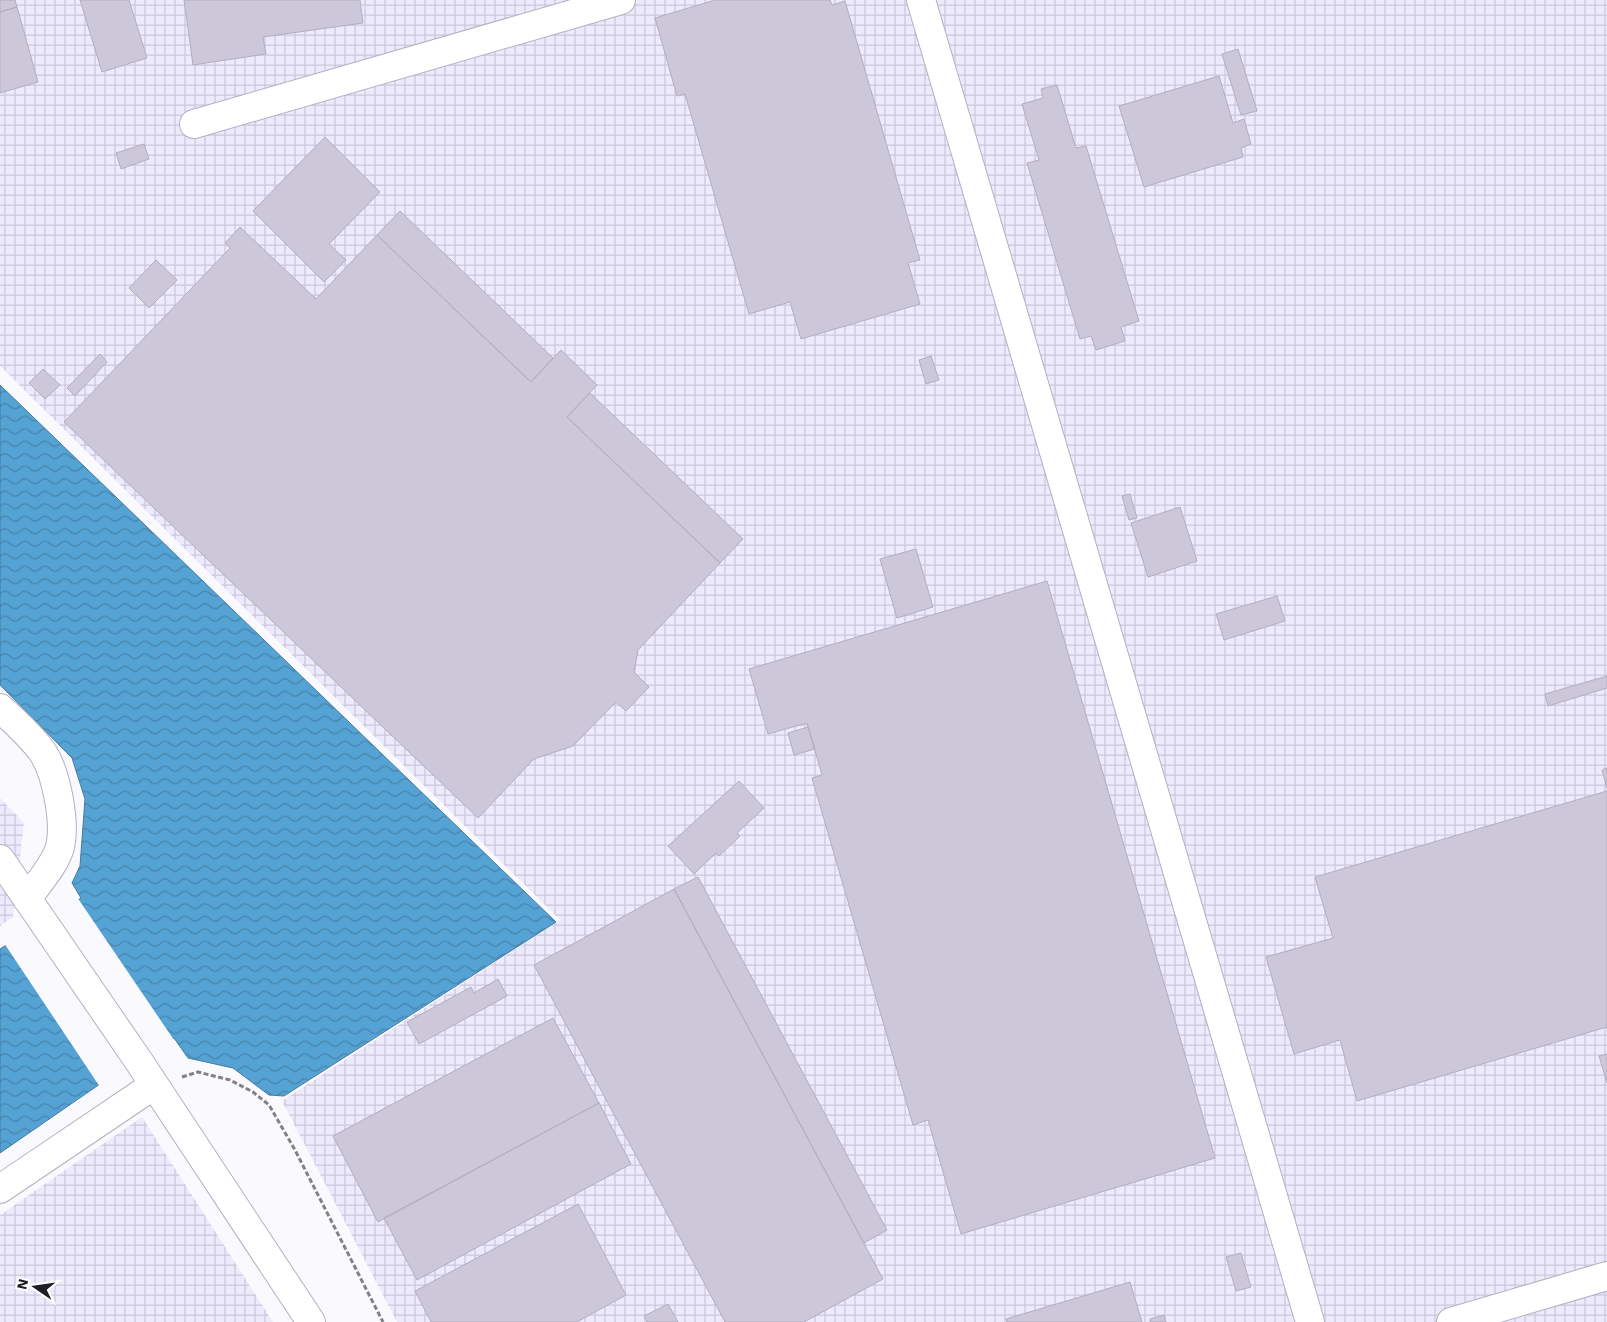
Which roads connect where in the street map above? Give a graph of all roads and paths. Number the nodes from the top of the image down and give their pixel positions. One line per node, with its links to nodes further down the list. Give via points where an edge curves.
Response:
1 (621, 0): 3 (street)
2 (921, 0): 12 (street)
3 (194, 124)
4 (0, 708): 6 (street, via 42,751 60,808 60,848)
5 (0, 858): 6 (street)
6 (34, 908): 7 (street)
7 (147, 1074): 8 (street); 10 (street); 11 (path, via 198,1072 230,1080 269,1104 296,1150)
8 (0, 1189)
9 (1607, 1276): 13 (street)
10 (311, 1322)
11 (383, 1322)
12 (1310, 1322)
13 (1451, 1322)

